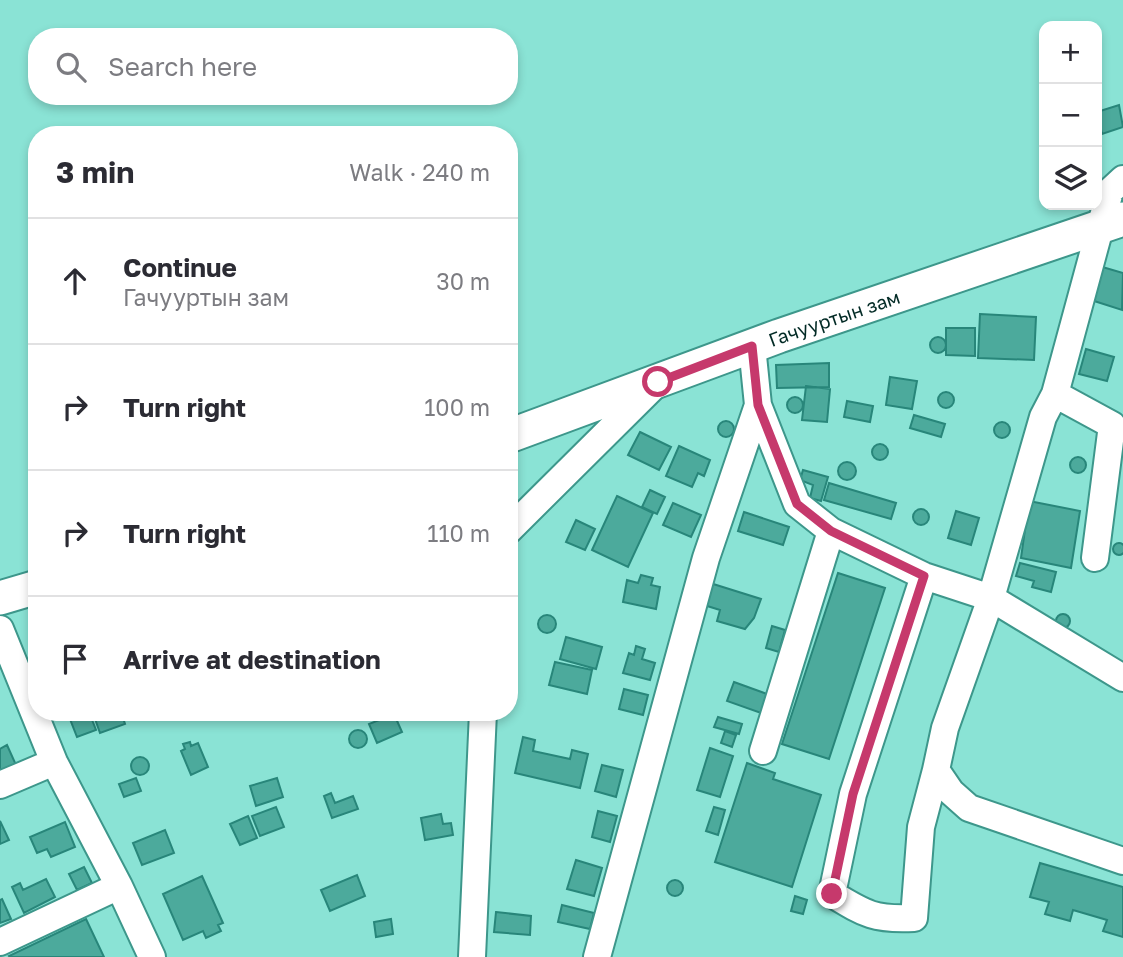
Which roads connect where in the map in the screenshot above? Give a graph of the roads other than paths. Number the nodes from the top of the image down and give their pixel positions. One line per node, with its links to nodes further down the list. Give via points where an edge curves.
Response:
1 (1123, 179): 2 (street, via 1110,191)
2 (1112, 222): 3 (main road, Гачууртын зам); 5 (street)
3 (752, 346): 4 (main road, Гачууртын зам); 6 (street)
4 (658, 382): 7 (main road, Гачууртын зам); 8 (street)
5 (1055, 394): 10 (street, via 1112,425); 14 (street, via 1043,416)
6 (758, 405): 9 (street, via 797,504); 29 (street, via 706,558)
7 (518, 433)
8 (518, 521)
9 (831, 531): 11 (street); 20 (street)
10 (1095, 558)
11 (924, 576): 14 (street); 22 (street, via 853,794 832,894 867,915 914,918 921,827)
12 (28, 589): 13 (main road)
13 (0, 597)
14 (991, 598): 16 (street); 22 (street, via 945,727)
15 (0, 629): 17 (street)
16 (1123, 678)
17 (28, 698)
18 (37, 721): 21 (street)
19 (483, 721): 28 (street)
20 (763, 751)
21 (54, 762): 23 (street); 25 (street)
22 (936, 770): 24 (street, via 968,808)
23 (0, 785)
24 (1123, 861)
25 (119, 886): 26 (street); 27 (street)
26 (0, 942)
27 (152, 957)
28 (472, 957)
29 (597, 957)

